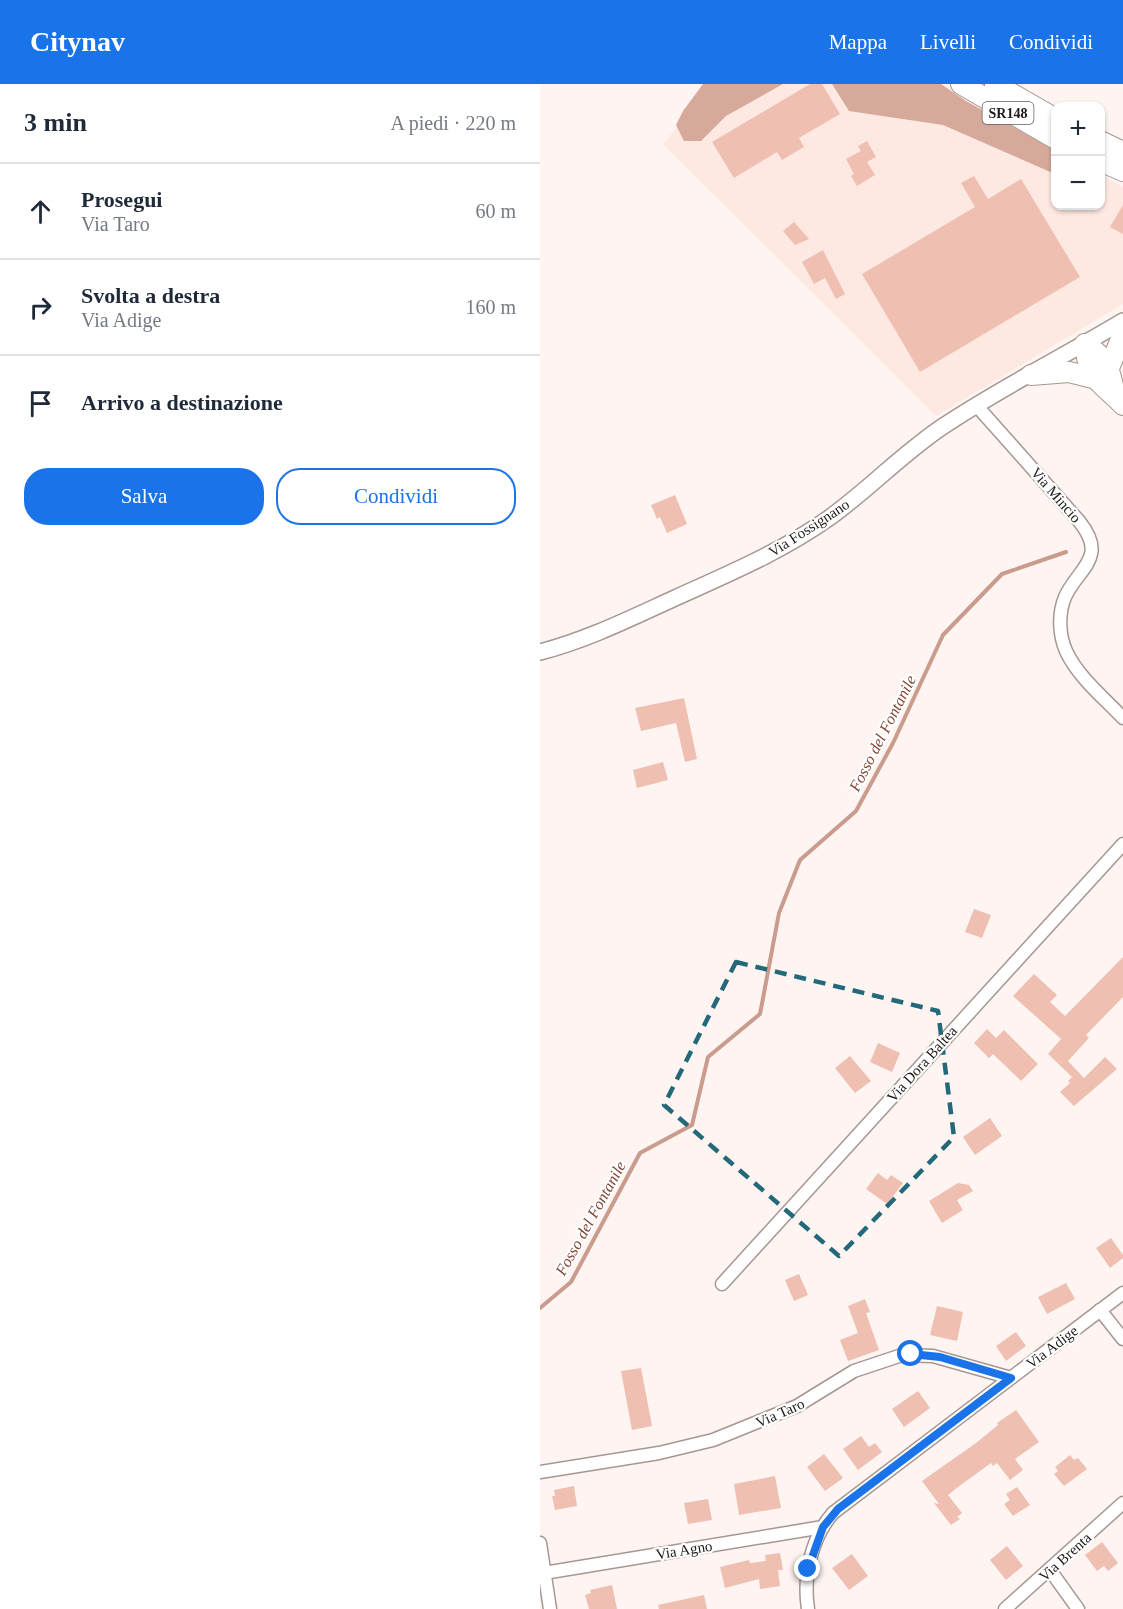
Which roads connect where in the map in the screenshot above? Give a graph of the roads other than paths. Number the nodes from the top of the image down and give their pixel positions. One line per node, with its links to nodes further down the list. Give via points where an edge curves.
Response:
1 (961, 84): 4 (highway, SR148)
2 (995, 84): 3 (highway, SR148)
3 (1051, 116)
4 (1051, 136)
5 (1105, 146): 7 (highway)
6 (1105, 162): 7 (highway)
7 (1123, 166)
8 (1123, 321): 10 (street, Via Fossignano)
9 (1123, 334): 11 (highway)
10 (1085, 344): 11 (highway, via 1087,363); 12 (street, Via Fossignano)
11 (1101, 373): 12 (highway); 13 (highway)
12 (1031, 375): 14 (street, Via Fossignano)
13 (1119, 400)
14 (976, 405): 15 (street, Via Fossignano, via 915,446 829,518 782,547 618,624); 16 (street, Via Mincio, via 1088,534 1089,563 1062,607 1063,640 1074,665)
15 (540, 652)
16 (1123, 718)
17 (1123, 844): 18 (street, Via Dora Baltea)
18 (722, 1284)
19 (1123, 1293): 20 (street, Via Adige)
20 (1100, 1310): 21 (street); 22 (street, Via Adige)
21 (1123, 1339)
22 (1011, 1378): 23 (street, Via Taro, via 933,1356 902,1355 849,1374 797,1406 723,1437 659,1453); 25 (street, Via Adige, via 843,1504)
23 (540, 1472)
24 (1123, 1503): 27 (street, Via Brenta)
25 (823, 1527): 28 (street, Via Agno); 30 (street, Via Adige, via 807,1575)
26 (540, 1543): 28 (street)
27 (1050, 1570): 31 (street, Via Brenta); 32 (street)
28 (544, 1573): 29 (street)
29 (550, 1609)
30 (808, 1609)
31 (1005, 1609)
32 (1078, 1609)

